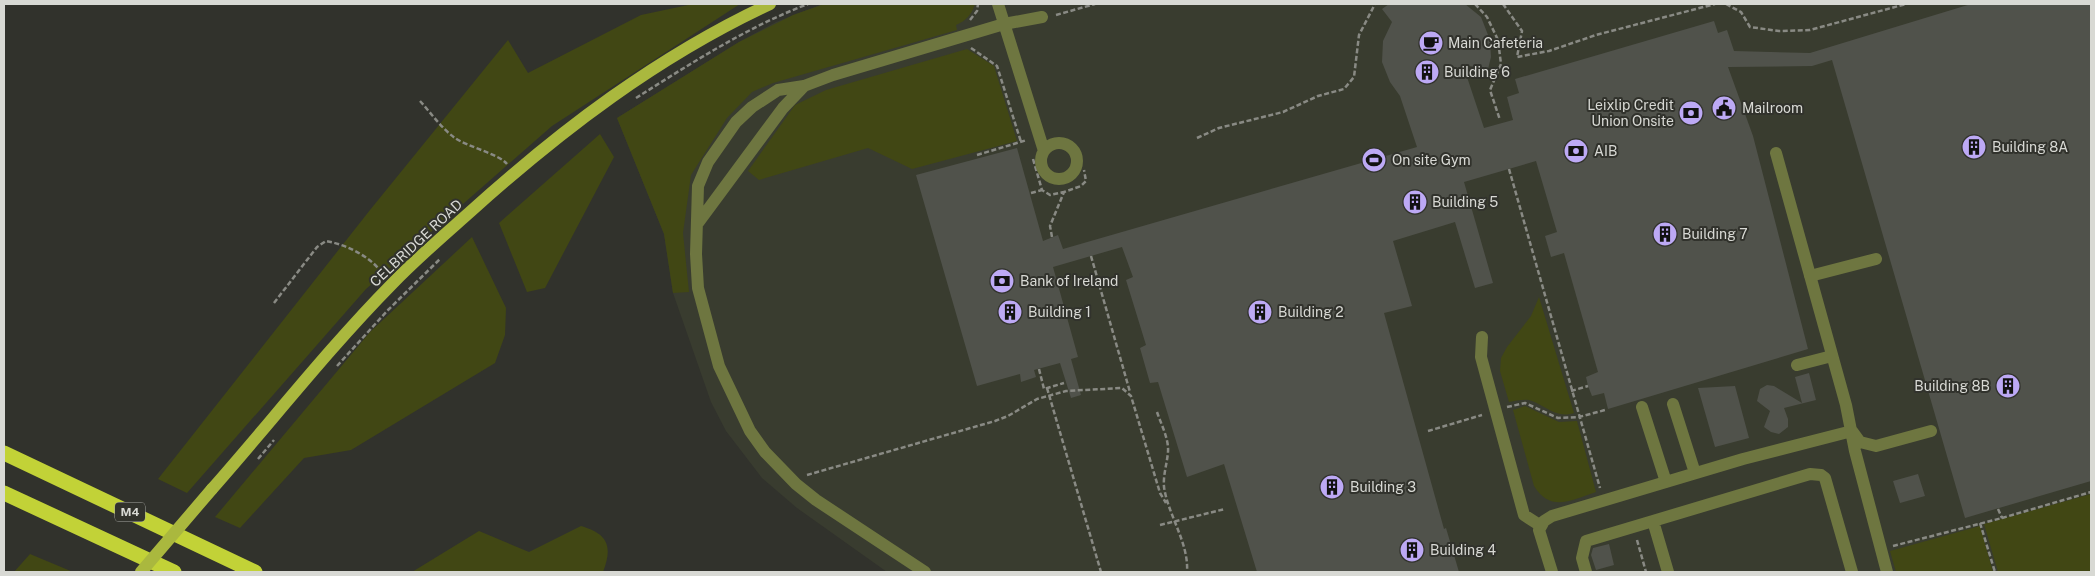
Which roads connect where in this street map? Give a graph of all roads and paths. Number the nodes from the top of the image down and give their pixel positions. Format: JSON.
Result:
{"nodes":[{"id":1,"x":770,"y":4,"type":"edge"},
{"id":2,"x":808,"y":4,"type":"edge"},
{"id":3,"x":978,"y":4,"type":"edge"},
{"id":4,"x":998,"y":4,"type":"edge"},
{"id":5,"x":1095,"y":4,"type":"edge"},
{"id":6,"x":1375,"y":4,"type":"edge"},
{"id":7,"x":1475,"y":4,"type":"edge"},
{"id":8,"x":1503,"y":4,"type":"edge"},
{"id":9,"x":1715,"y":4,"type":"edge"},
{"id":10,"x":1726,"y":4,"type":"edge"},
{"id":11,"x":1906,"y":4,"type":"edge"},
{"id":12,"x":1042,"y":17,"type":"joint"},
{"id":13,"x":1004,"y":24,"type":"junction"},
{"id":14,"x":967,"y":35,"type":"junction"},
{"id":15,"x":804,"y":86,"type":"junction"},
{"id":16,"x":420,"y":101,"type":"dead end"},
{"id":17,"x":632,"y":101,"type":"dead end"},
{"id":18,"x":1500,"y":120,"type":"dead end"},
{"id":19,"x":1197,"y":138,"type":"dead end"},
{"id":20,"x":1021,"y":142,"type":"junction"},
{"id":21,"x":1030,"y":148,"type":"dead end"},
{"id":22,"x":1044,"y":151,"type":"dead end"},
{"id":23,"x":1776,"y":153,"type":"dead end"},
{"id":24,"x":978,"y":155,"type":"dead end"},
{"id":25,"x":1032,"y":157,"type":"dead end"},
{"id":26,"x":1509,"y":169,"type":"dead end"},
{"id":27,"x":1084,"y":170,"type":"dead end"},
{"id":28,"x":513,"y":173,"type":"junction"},
{"id":29,"x":1042,"y":190,"type":"junction"},
{"id":30,"x":1064,"y":192,"type":"junction"},
{"id":31,"x":1031,"y":194,"type":"dead end"},
{"id":32,"x":698,"y":223,"type":"junction"},
{"id":33,"x":1052,"y":237,"type":"dead end"},
{"id":34,"x":443,"y":256,"type":"dead end"},
{"id":35,"x":1091,"y":256,"type":"dead end"},
{"id":36,"x":1876,"y":259,"type":"dead end"},
{"id":37,"x":1810,"y":276,"type":"junction"},
{"id":38,"x":391,"y":284,"type":"junction"},
{"id":39,"x":274,"y":303,"type":"dead end"},
{"id":40,"x":1482,"y":337,"type":"dead end"},
{"id":41,"x":1832,"y":356,"type":"junction"},
{"id":42,"x":1797,"y":365,"type":"dead end"},
{"id":43,"x":1039,"y":369,"type":"dead end"},
{"id":44,"x":332,"y":372,"type":"dead end"},
{"id":45,"x":1064,"y":383,"type":"dead end"},
{"id":46,"x":1588,"y":386,"type":"dead end"},
{"id":47,"x":1047,"y":388,"type":"junction"},
{"id":48,"x":1571,"y":391,"type":"junction"},
{"id":49,"x":1050,"y":396,"type":"junction"},
{"id":50,"x":1132,"y":396,"type":"junction"},
{"id":51,"x":1673,"y":404,"type":"dead end"},
{"id":52,"x":1642,"y":407,"type":"dead end"},
{"id":53,"x":1496,"y":410,"type":"junction"},
{"id":54,"x":1605,"y":410,"type":"dead end"},
{"id":55,"x":1157,"y":412,"type":"dead end"},
{"id":56,"x":1579,"y":417,"type":"junction"},
{"id":57,"x":1428,"y":431,"type":"dead end"},
{"id":58,"x":1852,"y":431,"type":"junction"},
{"id":59,"x":1931,"y":431,"type":"dead end"},
{"id":60,"x":280,"y":433,"type":"dead end"},
{"id":61,"x":4,"y":453,"type":"edge"},
{"id":62,"x":256,"y":461,"type":"dead end"},
{"id":63,"x":1695,"y":474,"type":"junction"},
{"id":64,"x":1666,"y":482,"type":"junction"},
{"id":65,"x":796,"y":484,"type":"junction"},
{"id":66,"x":2091,"y":492,"type":"edge"},
{"id":67,"x":4,"y":493,"type":"edge"},
{"id":68,"x":1604,"y":501,"type":"junction"},
{"id":69,"x":1166,"y":503,"type":"dead end"},
{"id":70,"x":1998,"y":508,"type":"dead end"},
{"id":71,"x":1225,"y":509,"type":"dead end"},
{"id":72,"x":2002,"y":518,"type":"junction"},
{"id":73,"x":1176,"y":520,"type":"junction"},
{"id":74,"x":1652,"y":520,"type":"junction"},
{"id":75,"x":1980,"y":523,"type":"junction"},
{"id":76,"x":1160,"y":525,"type":"dead end"},
{"id":77,"x":1540,"y":526,"type":"junction"},
{"id":78,"x":1880,"y":550,"type":"junction"},
{"id":79,"x":141,"y":572,"type":"edge"},
{"id":80,"x":174,"y":572,"type":"edge"},
{"id":81,"x":255,"y":572,"type":"edge"},
{"id":82,"x":925,"y":572,"type":"edge"},
{"id":83,"x":1100,"y":572,"type":"edge"},
{"id":84,"x":1187,"y":572,"type":"edge"},
{"id":85,"x":1552,"y":572,"type":"edge"},
{"id":86,"x":1586,"y":572,"type":"edge"},
{"id":87,"x":1668,"y":572,"type":"edge"},
{"id":88,"x":1852,"y":572,"type":"edge"},
{"id":89,"x":1887,"y":572,"type":"edge"},
{"id":90,"x":1995,"y":572,"type":"edge"}],
"edges":[{"from":1,"to":28,"type":"main road","name":"CELBRIDGE ROAD"},
{"from":2,"to":17,"type":"path"},
{"from":3,"to":14,"type":"path"},
{"from":4,"to":13,"type":"street"},
{"from":5,"to":12,"type":"path"},
{"from":6,"to":19,"type":"path"},
{"from":7,"to":18,"type":"path"},
{"from":8,"to":9,"type":"path"},
{"from":10,"to":11,"type":"path"},
{"from":12,"to":13,"type":"street"},
{"from":13,"to":14,"type":"street"},
{"from":13,"to":22,"type":"street"},
{"from":14,"to":15,"type":"street"},
{"from":14,"to":20,"type":"path"},
{"from":15,"to":32,"type":"street"},
{"from":15,"to":32,"type":"street"},
{"from":16,"to":28,"type":"path"},
{"from":20,"to":21,"type":"path"},
{"from":20,"to":24,"type":"path"},
{"from":23,"to":37,"type":"street"},
{"from":25,"to":29,"type":"path"},
{"from":26,"to":48,"type":"path"},
{"from":27,"to":30,"type":"path"},
{"from":28,"to":38,"type":"main road","name":"CELBRIDGE ROAD"},
{"from":29,"to":30,"type":"path"},
{"from":29,"to":31,"type":"path"},
{"from":30,"to":33,"type":"path"},
{"from":32,"to":65,"type":"street"},
{"from":34,"to":44,"type":"path"},
{"from":35,"to":50,"type":"path"},
{"from":36,"to":37,"type":"street"},
{"from":37,"to":41,"type":"street"},
{"from":38,"to":39,"type":"path"},
{"from":38,"to":79,"type":"main road","name":"CELBRIDGE ROAD","bridge":true},
{"from":40,"to":53,"type":"street"},
{"from":41,"to":42,"type":"street"},
{"from":41,"to":58,"type":"street"},
{"from":43,"to":47,"type":"path"},
{"from":45,"to":47,"type":"path"},
{"from":46,"to":48,"type":"path"},
{"from":47,"to":49,"type":"path"},
{"from":48,"to":56,"type":"path"},
{"from":49,"to":50,"type":"path"},
{"from":49,"to":65,"type":"path"},
{"from":49,"to":83,"type":"path"},
{"from":50,"to":69,"type":"path"},
{"from":51,"to":63,"type":"street"},
{"from":52,"to":64,"type":"street"},
{"from":53,"to":56,"type":"path"},
{"from":53,"to":57,"type":"path"},
{"from":53,"to":77,"type":"street"},
{"from":54,"to":56,"type":"path"},
{"from":55,"to":73,"type":"path"},
{"from":56,"to":68,"type":"path"},
{"from":58,"to":59,"type":"street"},
{"from":58,"to":63,"type":"street"},
{"from":58,"to":78,"type":"street"},
{"from":60,"to":62,"type":"path"},
{"from":61,"to":81,"type":"highway","number":"M4"},
{"from":63,"to":64,"type":"street"},
{"from":64,"to":68,"type":"street"},
{"from":65,"to":82,"type":"street"},
{"from":66,"to":72,"type":"path"},
{"from":67,"to":80,"type":"highway"},
{"from":68,"to":77,"type":"street"},
{"from":70,"to":72,"type":"path"},
{"from":71,"to":73,"type":"path"},
{"from":72,"to":75,"type":"path"},
{"from":73,"to":76,"type":"path"},
{"from":73,"to":84,"type":"path"},
{"from":74,"to":86,"type":"street"},
{"from":74,"to":87,"type":"street"},
{"from":74,"to":88,"type":"street"},
{"from":75,"to":78,"type":"path"},
{"from":75,"to":90,"type":"path"},
{"from":77,"to":85,"type":"street"},
{"from":78,"to":89,"type":"street"}]}
